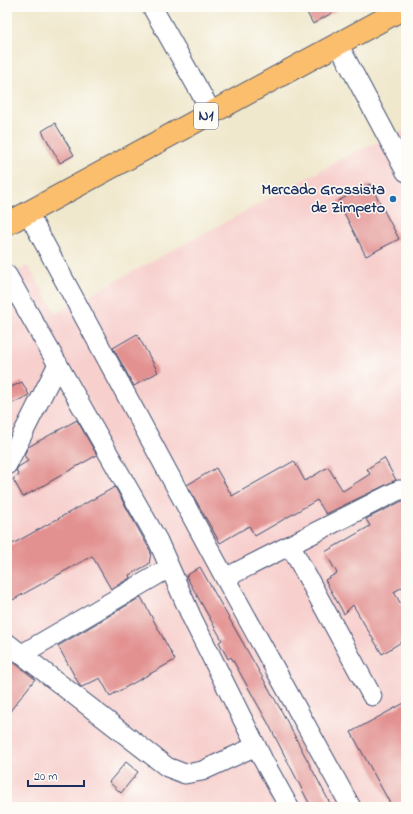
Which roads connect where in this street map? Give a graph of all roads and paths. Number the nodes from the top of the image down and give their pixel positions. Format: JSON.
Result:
{"nodes":[{"id":1,"x":152,"y":7,"type":"edge"},
{"id":2,"x":406,"y":7,"type":"edge"},
{"id":3,"x":338,"y":44,"type":"junction"},
{"id":4,"x":212,"y":113,"type":"junction"},
{"id":5,"x":406,"y":172,"type":"edge"},
{"id":6,"x":28,"y":213,"type":"junction"},
{"id":7,"x":7,"y":224,"type":"edge"},
{"id":8,"x":7,"y":275,"type":"edge"},
{"id":9,"x":58,"y":364,"type":"junction"},
{"id":10,"x":7,"y":465,"type":"edge"},
{"id":11,"x":406,"y":490,"type":"edge"},
{"id":12,"x":290,"y":545,"type":"junction"},
{"id":13,"x":169,"y":568,"type":"junction"},
{"id":14,"x":225,"y":578,"type":"junction"},
{"id":15,"x":14,"y":648,"type":"edge"},
{"id":16,"x":372,"y":696,"type":"dead end"},
{"id":17,"x":256,"y":746,"type":"junction"},
{"id":18,"x":289,"y":807,"type":"edge"},
{"id":19,"x":351,"y":807,"type":"edge"}],
"edges":[{"from":1,"to":4,"type":"street"},
{"from":2,"to":3,"type":"highway","number":"N1"},
{"from":3,"to":4,"type":"highway","number":"N1"},
{"from":3,"to":5,"type":"street"},
{"from":4,"to":6,"type":"highway","number":"N1"},
{"from":6,"to":7,"type":"highway","number":"N1"},
{"from":6,"to":14,"type":"street"},
{"from":8,"to":9,"type":"street"},
{"from":9,"to":10,"type":"street"},
{"from":9,"to":13,"type":"street"},
{"from":11,"to":12,"type":"street"},
{"from":12,"to":14,"type":"street"},
{"from":12,"to":16,"type":"street"},
{"from":13,"to":15,"type":"street"},
{"from":13,"to":17,"type":"street"},
{"from":14,"to":19,"type":"street"},
{"from":15,"to":17,"type":"street"},
{"from":17,"to":18,"type":"street"}]}
